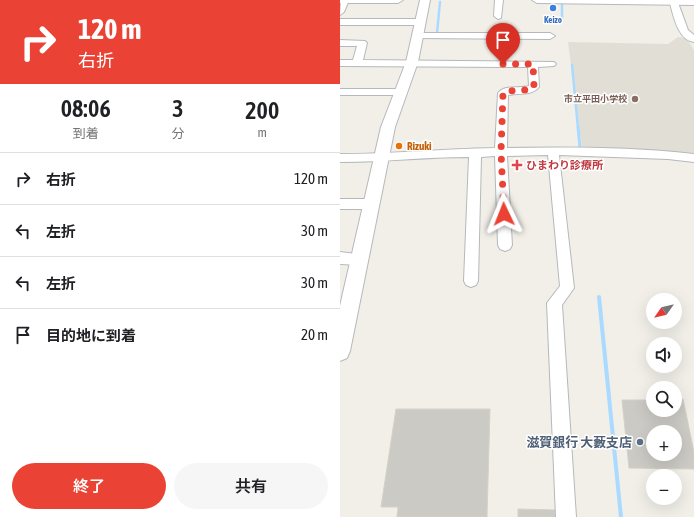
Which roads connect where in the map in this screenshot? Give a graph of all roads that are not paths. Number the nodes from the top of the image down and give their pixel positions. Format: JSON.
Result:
{"nodes":[{"id":1,"x":340,"y":0,"type":"edge"},
{"id":2,"x":345,"y":0,"type":"edge"},
{"id":3,"x":398,"y":0,"type":"edge"},
{"id":4,"x":425,"y":0,"type":"edge"},
{"id":5,"x":498,"y":0,"type":"edge"},
{"id":6,"x":537,"y":0,"type":"edge"},
{"id":7,"x":673,"y":1,"type":"edge"},
{"id":8,"x":694,"y":2,"type":"edge"},
{"id":9,"x":340,"y":12,"type":"edge"},
{"id":10,"x":498,"y":16,"type":"dead end"},
{"id":11,"x":340,"y":22,"type":"edge"},
{"id":12,"x":420,"y":22,"type":"junction"},
{"id":13,"x":417,"y":36,"type":"junction"},
{"id":14,"x":550,"y":36,"type":"dead end"},
{"id":15,"x":692,"y":39,"type":"dead end"},
{"id":16,"x":340,"y":43,"type":"edge"},
{"id":17,"x":357,"y":62,"type":"junction"},
{"id":18,"x":412,"y":62,"type":"junction"},
{"id":19,"x":340,"y":63,"type":"edge"},
{"id":20,"x":533,"y":64,"type":"junction"},
{"id":21,"x":551,"y":64,"type":"dead end"},
{"id":22,"x":340,"y":92,"type":"edge"},
{"id":23,"x":400,"y":92,"type":"junction"},
{"id":24,"x":553,"y":151,"type":"junction"},
{"id":25,"x":475,"y":152,"type":"junction"},
{"id":26,"x":501,"y":152,"type":"junction"},
{"id":27,"x":340,"y":158,"type":"edge"},
{"id":28,"x":380,"y":158,"type":"junction"},
{"id":29,"x":694,"y":158,"type":"edge"},
{"id":30,"x":340,"y":204,"type":"edge"},
{"id":31,"x":370,"y":204,"type":"junction"},
{"id":32,"x":505,"y":245,"type":"dead end"},
{"id":33,"x":340,"y":258,"type":"edge"},
{"id":34,"x":360,"y":259,"type":"junction"},
{"id":35,"x":471,"y":281,"type":"dead end"},
{"id":36,"x":340,"y":350,"type":"edge"},
{"id":37,"x":566,"y":517,"type":"edge"}],
"edges":[{"from":1,"to":2,"type":"street"},
{"from":2,"to":3,"type":"street"},
{"from":2,"to":9,"type":"street"},
{"from":4,"to":12,"type":"street"},
{"from":5,"to":10,"type":"street"},
{"from":6,"to":7,"type":"street"},
{"from":7,"to":8,"type":"street"},
{"from":7,"to":15,"type":"street"},
{"from":11,"to":12,"type":"street"},
{"from":12,"to":13,"type":"street"},
{"from":13,"to":14,"type":"street"},
{"from":13,"to":18,"type":"street"},
{"from":16,"to":17,"type":"street"},
{"from":17,"to":18,"type":"street"},
{"from":17,"to":19,"type":"street"},
{"from":18,"to":20,"type":"street"},
{"from":18,"to":23,"type":"street"},
{"from":20,"to":21,"type":"street"},
{"from":20,"to":26,"type":"street"},
{"from":22,"to":23,"type":"street"},
{"from":23,"to":28,"type":"street"},
{"from":24,"to":26,"type":"street"},
{"from":24,"to":29,"type":"street"},
{"from":24,"to":37,"type":"street"},
{"from":25,"to":26,"type":"street"},
{"from":25,"to":28,"type":"street"},
{"from":25,"to":35,"type":"street"},
{"from":26,"to":32,"type":"street"},
{"from":27,"to":28,"type":"street"},
{"from":28,"to":31,"type":"street"},
{"from":30,"to":31,"type":"street"},
{"from":31,"to":34,"type":"street"},
{"from":33,"to":34,"type":"street"},
{"from":34,"to":36,"type":"street"}]}
